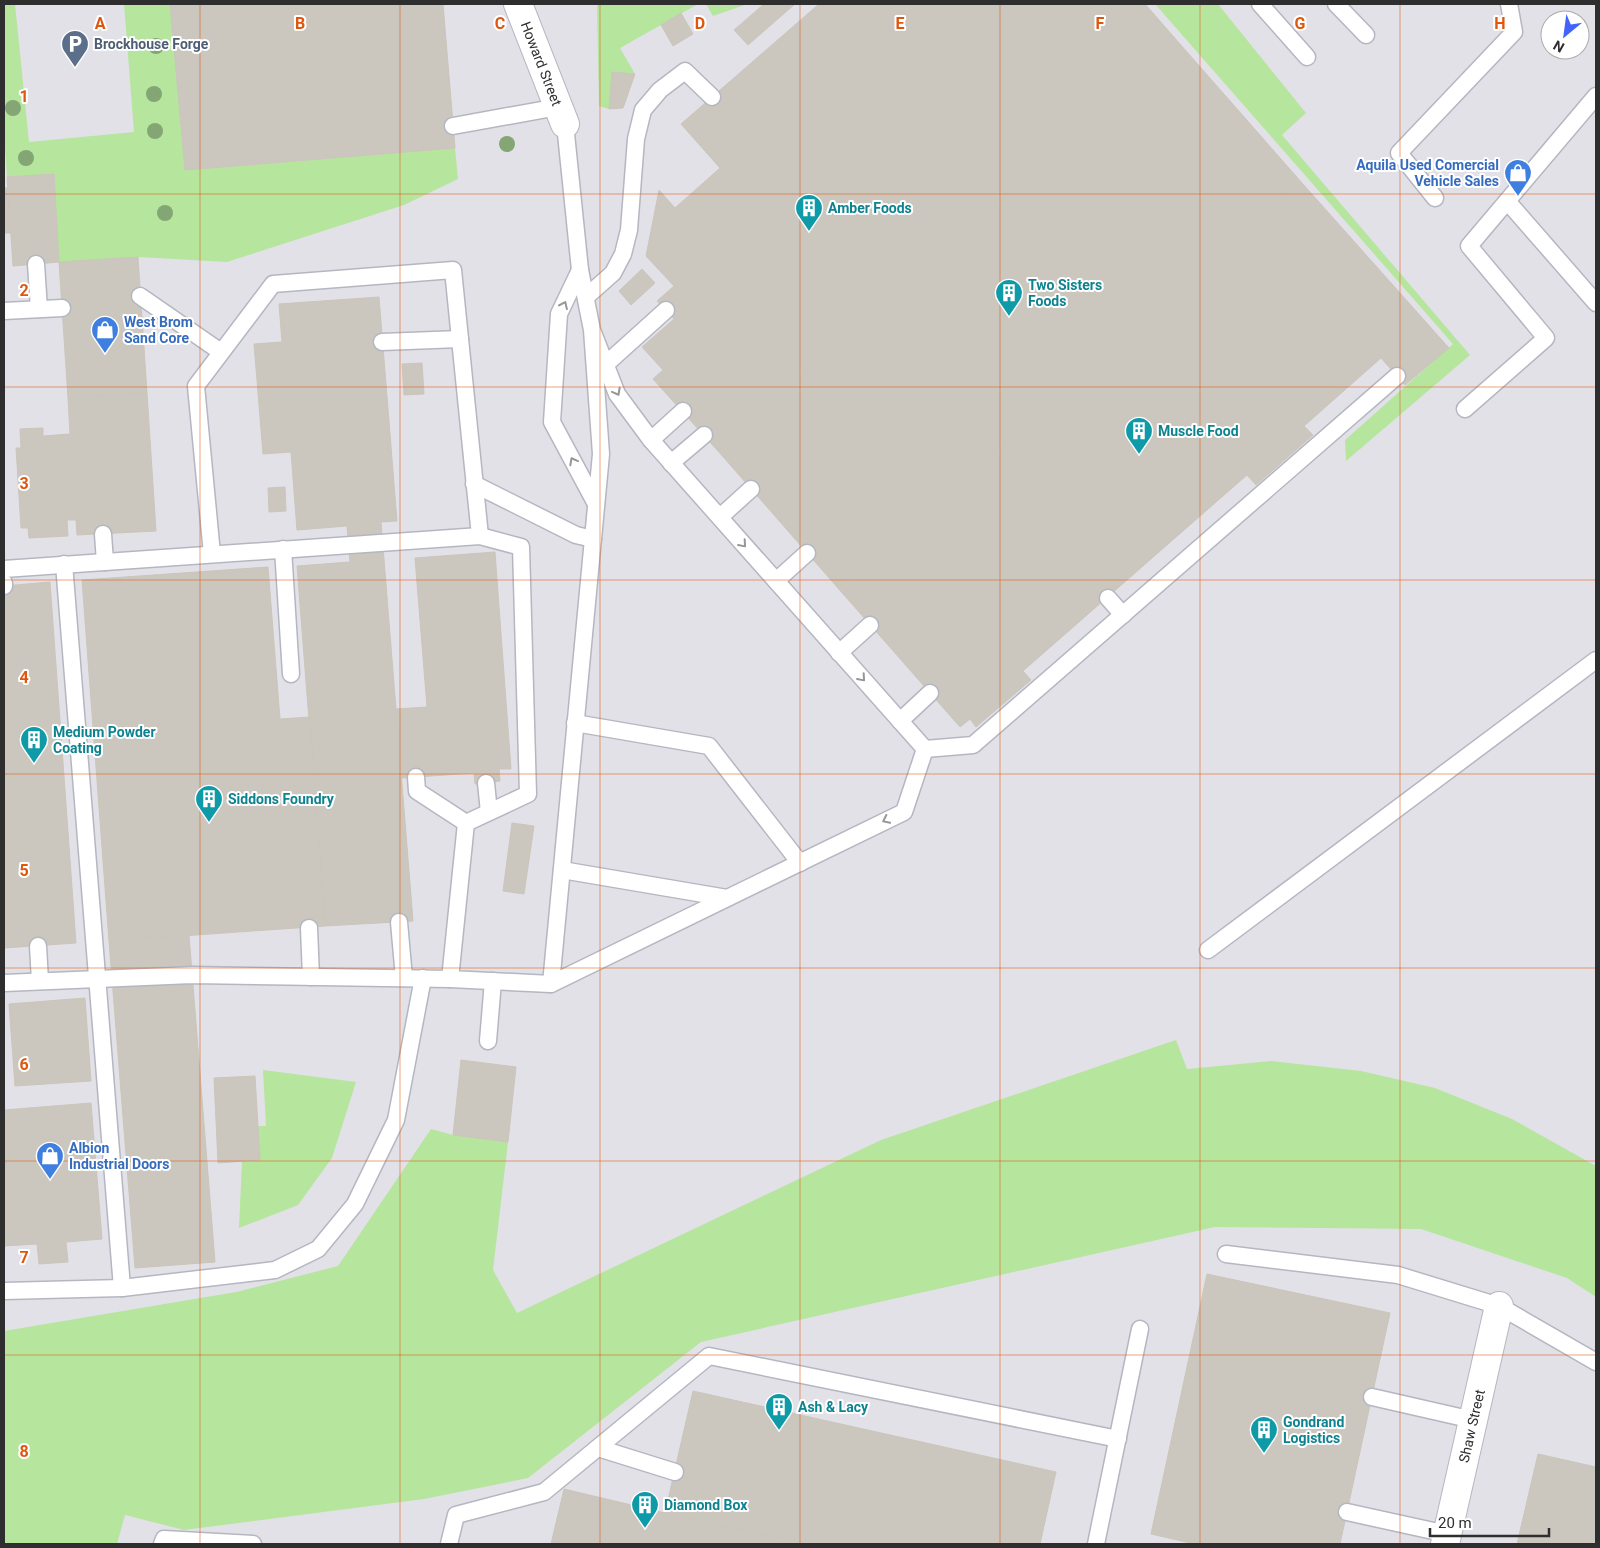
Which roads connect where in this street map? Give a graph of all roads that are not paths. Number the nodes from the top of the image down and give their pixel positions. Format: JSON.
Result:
{"nodes":[{"id":1,"x":518,"y":4,"type":"edge"},
{"id":2,"x":1260,"y":4,"type":"edge"},
{"id":3,"x":1336,"y":4,"type":"edge"},
{"id":4,"x":1509,"y":4,"type":"edge"},
{"id":5,"x":1366,"y":35,"type":"dead end"},
{"id":6,"x":1307,"y":57,"type":"dead end"},
{"id":7,"x":1596,"y":96,"type":"edge"},
{"id":8,"x":712,"y":97,"type":"dead end"},
{"id":9,"x":562,"y":115,"type":"junction"},
{"id":10,"x":454,"y":126,"type":"dead end"},
{"id":11,"x":1436,"y":198,"type":"dead end"},
{"id":12,"x":1507,"y":201,"type":"junction"},
{"id":13,"x":36,"y":264,"type":"dead end"},
{"id":14,"x":580,"y":270,"type":"junction"},
{"id":15,"x":140,"y":296,"type":"dead end"},
{"id":16,"x":586,"y":297,"type":"junction"},
{"id":17,"x":1596,"y":303,"type":"edge"},
{"id":18,"x":62,"y":308,"type":"dead end"},
{"id":19,"x":39,"y":309,"type":"junction"},
{"id":20,"x":4,"y":310,"type":"edge"},
{"id":21,"x":666,"y":310,"type":"dead end"},
{"id":22,"x":592,"y":330,"type":"junction"},
{"id":23,"x":460,"y":339,"type":"junction"},
{"id":24,"x":382,"y":342,"type":"dead end"},
{"id":25,"x":221,"y":352,"type":"junction"},
{"id":26,"x":605,"y":365,"type":"junction"},
{"id":27,"x":1397,"y":376,"type":"dead end"},
{"id":28,"x":1464,"y":410,"type":"dead end"},
{"id":29,"x":683,"y":412,"type":"dead end"},
{"id":30,"x":704,"y":435,"type":"dead end"},
{"id":31,"x":651,"y":440,"type":"junction"},
{"id":32,"x":671,"y":463,"type":"junction"},
{"id":33,"x":474,"y":484,"type":"junction"},
{"id":34,"x":751,"y":489,"type":"dead end"},
{"id":35,"x":596,"y":504,"type":"junction"},
{"id":36,"x":720,"y":518,"type":"junction"},
{"id":37,"x":103,"y":534,"type":"dead end"},
{"id":38,"x":480,"y":536,"type":"junction"},
{"id":39,"x":593,"y":538,"type":"junction"},
{"id":40,"x":283,"y":549,"type":"junction"},
{"id":41,"x":807,"y":553,"type":"dead end"},
{"id":42,"x":212,"y":554,"type":"junction"},
{"id":43,"x":105,"y":562,"type":"junction"},
{"id":44,"x":64,"y":564,"type":"junction"},
{"id":45,"x":4,"y":569,"type":"edge"},
{"id":46,"x":776,"y":581,"type":"junction"},
{"id":47,"x":1108,"y":598,"type":"dead end"},
{"id":48,"x":1123,"y":615,"type":"junction"},
{"id":49,"x":870,"y":625,"type":"dead end"},
{"id":50,"x":839,"y":652,"type":"junction"},
{"id":51,"x":1596,"y":660,"type":"edge"},
{"id":52,"x":291,"y":674,"type":"dead end"},
{"id":53,"x":930,"y":693,"type":"dead end"},
{"id":54,"x":900,"y":721,"type":"junction"},
{"id":55,"x":575,"y":723,"type":"junction"},
{"id":56,"x":925,"y":749,"type":"junction"},
{"id":57,"x":416,"y":777,"type":"dead end"},
{"id":58,"x":486,"y":783,"type":"dead end"},
{"id":59,"x":489,"y":812,"type":"junction"},
{"id":60,"x":466,"y":823,"type":"junction"},
{"id":61,"x":800,"y":863,"type":"junction"},
{"id":62,"x":562,"y":870,"type":"junction"},
{"id":63,"x":727,"y":898,"type":"junction"},
{"id":64,"x":399,"y":922,"type":"dead end"},
{"id":65,"x":308,"y":928,"type":"dead end"},
{"id":66,"x":38,"y":946,"type":"dead end"},
{"id":67,"x":1208,"y":950,"type":"dead end"},
{"id":68,"x":311,"y":977,"type":"junction"},
{"id":69,"x":404,"y":978,"type":"junction"},
{"id":70,"x":423,"y":978,"type":"junction"},
{"id":71,"x":97,"y":979,"type":"junction"},
{"id":72,"x":450,"y":979,"type":"junction"},
{"id":73,"x":40,"y":981,"type":"junction"},
{"id":74,"x":493,"y":981,"type":"junction"},
{"id":75,"x":4,"y":983,"type":"edge"},
{"id":76,"x":551,"y":984,"type":"junction"},
{"id":77,"x":488,"y":1040,"type":"dead end"},
{"id":78,"x":1226,"y":1254,"type":"dead end"},
{"id":79,"x":4,"y":1282,"type":"edge"},
{"id":80,"x":122,"y":1288,"type":"junction"},
{"id":81,"x":4,"y":1291,"type":"edge"},
{"id":82,"x":1499,"y":1306,"type":"junction"},
{"id":83,"x":1140,"y":1329,"type":"dead end"},
{"id":84,"x":1596,"y":1362,"type":"edge"},
{"id":85,"x":1372,"y":1397,"type":"dead end"},
{"id":86,"x":1473,"y":1420,"type":"junction"},
{"id":87,"x":1118,"y":1439,"type":"junction"},
{"id":88,"x":598,"y":1448,"type":"junction"},
{"id":89,"x":674,"y":1472,"type":"dead end"},
{"id":90,"x":1347,"y":1512,"type":"dead end"},
{"id":91,"x":1446,"y":1539,"type":"edge"},
{"id":92,"x":162,"y":1544,"type":"edge"},
{"id":93,"x":253,"y":1544,"type":"edge"},
{"id":94,"x":452,"y":1544,"type":"edge"},
{"id":95,"x":1096,"y":1544,"type":"edge"}],
"edges":[{"from":1,"to":9,"type":"street","name":"Howard Street"},
{"from":2,"to":6,"type":"lane"},
{"from":3,"to":5,"type":"lane"},
{"from":4,"to":11,"type":"lane"},
{"from":7,"to":12,"type":"lane"},
{"from":8,"to":16,"type":"lane"},
{"from":9,"to":10,"type":"lane"},
{"from":9,"to":14,"type":"lane"},
{"from":12,"to":17,"type":"lane"},
{"from":12,"to":28,"type":"lane"},
{"from":13,"to":19,"type":"lane"},
{"from":14,"to":16,"type":"lane"},
{"from":35,"to":14,"type":"lane","one_way":true},
{"from":15,"to":25,"type":"lane"},
{"from":16,"to":22,"type":"lane"},
{"from":18,"to":19,"type":"lane"},
{"from":19,"to":20,"type":"lane"},
{"from":21,"to":26,"type":"lane"},
{"from":22,"to":26,"type":"lane"},
{"from":22,"to":35,"type":"lane"},
{"from":23,"to":24,"type":"lane"},
{"from":23,"to":25,"type":"lane"},
{"from":23,"to":33,"type":"lane"},
{"from":25,"to":42,"type":"lane"},
{"from":26,"to":31,"type":"lane","one_way":true},
{"from":27,"to":48,"type":"lane"},
{"from":29,"to":31,"type":"lane"},
{"from":30,"to":32,"type":"lane"},
{"from":31,"to":32,"type":"lane"},
{"from":32,"to":36,"type":"lane"},
{"from":33,"to":38,"type":"lane"},
{"from":33,"to":39,"type":"lane"},
{"from":34,"to":36,"type":"lane"},
{"from":35,"to":39,"type":"lane"},
{"from":36,"to":46,"type":"lane","one_way":true},
{"from":37,"to":43,"type":"lane"},
{"from":38,"to":40,"type":"lane"},
{"from":38,"to":59,"type":"lane"},
{"from":39,"to":55,"type":"lane"},
{"from":40,"to":42,"type":"lane"},
{"from":40,"to":52,"type":"lane"},
{"from":41,"to":46,"type":"lane"},
{"from":42,"to":43,"type":"lane"},
{"from":43,"to":44,"type":"lane"},
{"from":44,"to":45,"type":"lane"},
{"from":44,"to":71,"type":"lane"},
{"from":46,"to":50,"type":"lane"},
{"from":47,"to":48,"type":"lane"},
{"from":48,"to":56,"type":"lane"},
{"from":49,"to":50,"type":"lane"},
{"from":50,"to":54,"type":"lane","one_way":true},
{"from":51,"to":67,"type":"lane"},
{"from":53,"to":54,"type":"lane"},
{"from":54,"to":56,"type":"lane"},
{"from":55,"to":61,"type":"lane"},
{"from":55,"to":62,"type":"lane"},
{"from":56,"to":61,"type":"lane","one_way":true},
{"from":57,"to":60,"type":"lane"},
{"from":58,"to":59,"type":"lane"},
{"from":59,"to":60,"type":"lane"},
{"from":60,"to":72,"type":"lane"},
{"from":61,"to":63,"type":"lane"},
{"from":62,"to":63,"type":"lane"},
{"from":62,"to":76,"type":"lane"},
{"from":63,"to":76,"type":"lane"},
{"from":64,"to":69,"type":"lane"},
{"from":65,"to":68,"type":"lane"},
{"from":66,"to":73,"type":"lane"},
{"from":68,"to":69,"type":"lane"},
{"from":68,"to":71,"type":"lane"},
{"from":69,"to":70,"type":"lane"},
{"from":70,"to":72,"type":"lane"},
{"from":70,"to":80,"type":"lane"},
{"from":71,"to":73,"type":"lane"},
{"from":71,"to":80,"type":"lane"},
{"from":72,"to":74,"type":"lane"},
{"from":73,"to":75,"type":"lane"},
{"from":74,"to":76,"type":"lane"},
{"from":74,"to":77,"type":"lane"},
{"from":78,"to":82,"type":"lane"},
{"from":79,"to":81,"type":"lane"},
{"from":80,"to":81,"type":"lane"},
{"from":82,"to":84,"type":"lane"},
{"from":82,"to":86,"type":"street","name":"Shaw Street"},
{"from":83,"to":87,"type":"lane"},
{"from":85,"to":86,"type":"lane"},
{"from":86,"to":91,"type":"street","name":"Shaw Street"},
{"from":87,"to":88,"type":"lane"},
{"from":87,"to":95,"type":"lane"},
{"from":88,"to":89,"type":"lane"},
{"from":88,"to":94,"type":"lane"},
{"from":90,"to":91,"type":"lane"},
{"from":92,"to":93,"type":"lane"}]}
